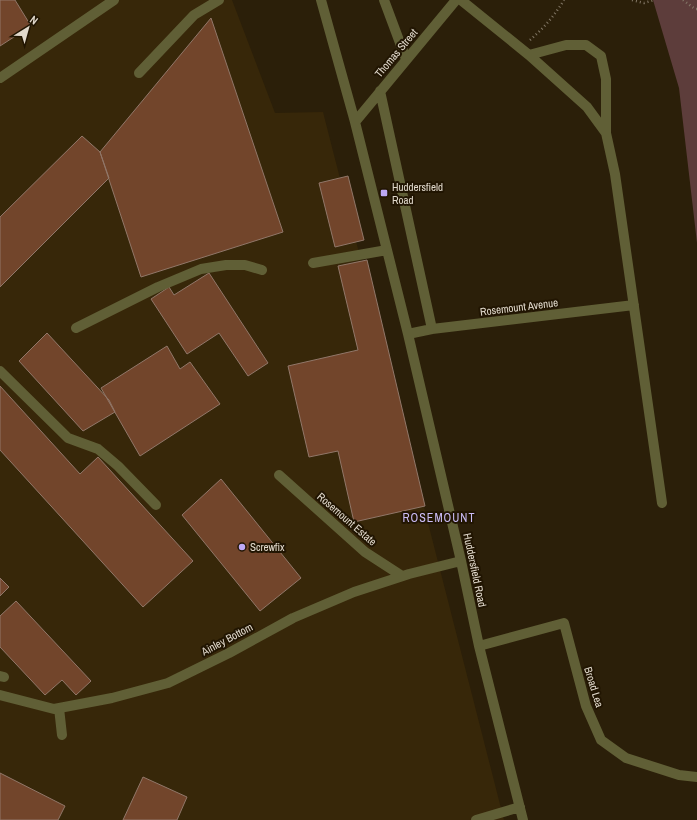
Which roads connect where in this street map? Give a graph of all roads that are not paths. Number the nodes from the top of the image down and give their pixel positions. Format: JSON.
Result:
{"nodes":[{"id":1,"x":114,"y":0,"type":"edge"},
{"id":2,"x":219,"y":0,"type":"edge"},
{"id":3,"x":321,"y":0,"type":"edge"},
{"id":4,"x":384,"y":0,"type":"edge"},
{"id":5,"x":456,"y":0,"type":"edge"},
{"id":6,"x":461,"y":0,"type":"edge"},
{"id":7,"x":525,"y":52,"type":"junction"},
{"id":8,"x":406,"y":59,"type":"junction"},
{"id":9,"x":139,"y":73,"type":"dead end"},
{"id":10,"x":0,"y":78,"type":"edge"},
{"id":11,"x":380,"y":91,"type":"junction"},
{"id":12,"x":355,"y":122,"type":"junction"},
{"id":13,"x":606,"y":133,"type":"junction"},
{"id":14,"x":387,"y":250,"type":"junction"},
{"id":15,"x":313,"y":263,"type":"dead end"},
{"id":16,"x":262,"y":270,"type":"dead end"},
{"id":17,"x":634,"y":305,"type":"junction"},
{"id":18,"x":76,"y":328,"type":"dead end"},
{"id":19,"x":432,"y":329,"type":"junction"},
{"id":20,"x":408,"y":334,"type":"junction"},
{"id":21,"x":0,"y":371,"type":"edge"},
{"id":22,"x":279,"y":474,"type":"dead end"},
{"id":23,"x":662,"y":503,"type":"dead end"},
{"id":24,"x":156,"y":505,"type":"dead end"},
{"id":25,"x":461,"y":561,"type":"junction"},
{"id":26,"x":402,"y":576,"type":"junction"},
{"id":27,"x":478,"y":646,"type":"junction"},
{"id":28,"x":0,"y":694,"type":"edge"},
{"id":29,"x":59,"y":708,"type":"junction"},
{"id":30,"x":62,"y":735,"type":"dead end"},
{"id":31,"x":697,"y":777,"type":"edge"},
{"id":32,"x":520,"y":807,"type":"junction"},
{"id":33,"x":476,"y":820,"type":"edge"},
{"id":34,"x":523,"y":820,"type":"edge"}],
"edges":[{"from":1,"to":10,"type":"street"},
{"from":2,"to":9,"type":"street"},
{"from":3,"to":12,"type":"street","name":"Huddersfield Road"},
{"from":4,"to":8,"type":"street"},
{"from":5,"to":8,"type":"street","name":"Thomas Street"},
{"from":6,"to":7,"type":"street"},
{"from":7,"to":13,"type":"street"},
{"from":7,"to":13,"type":"street"},
{"from":8,"to":11,"type":"street","name":"Thomas Street"},
{"from":11,"to":12,"type":"street","name":"Thomas Street"},
{"from":11,"to":19,"type":"street"},
{"from":12,"to":14,"type":"street","name":"Huddersfield Road"},
{"from":13,"to":17,"type":"street"},
{"from":14,"to":15,"type":"street"},
{"from":14,"to":20,"type":"street","name":"Huddersfield Road"},
{"from":16,"to":18,"type":"street"},
{"from":17,"to":19,"type":"street","name":"Rosemount Avenue"},
{"from":17,"to":23,"type":"street"},
{"from":19,"to":20,"type":"street","name":"Rosemount Avenue"},
{"from":20,"to":25,"type":"street","name":"Huddersfield Road"},
{"from":21,"to":24,"type":"street"},
{"from":22,"to":26,"type":"street","name":"Rosemount Estate"},
{"from":25,"to":26,"type":"street","name":"Ainley Bottom"},
{"from":25,"to":27,"type":"street","name":"Huddersfield Road"},
{"from":26,"to":29,"type":"street","name":"Ainley Bottom"},
{"from":27,"to":31,"type":"street","name":"Broad Lea"},
{"from":27,"to":32,"type":"street","name":"Huddersfield Road"},
{"from":28,"to":29,"type":"street","name":"Ainley Bottom"},
{"from":29,"to":30,"type":"street"},
{"from":32,"to":33,"type":"street"},
{"from":32,"to":34,"type":"street","name":"Huddersfield Road"}]}
